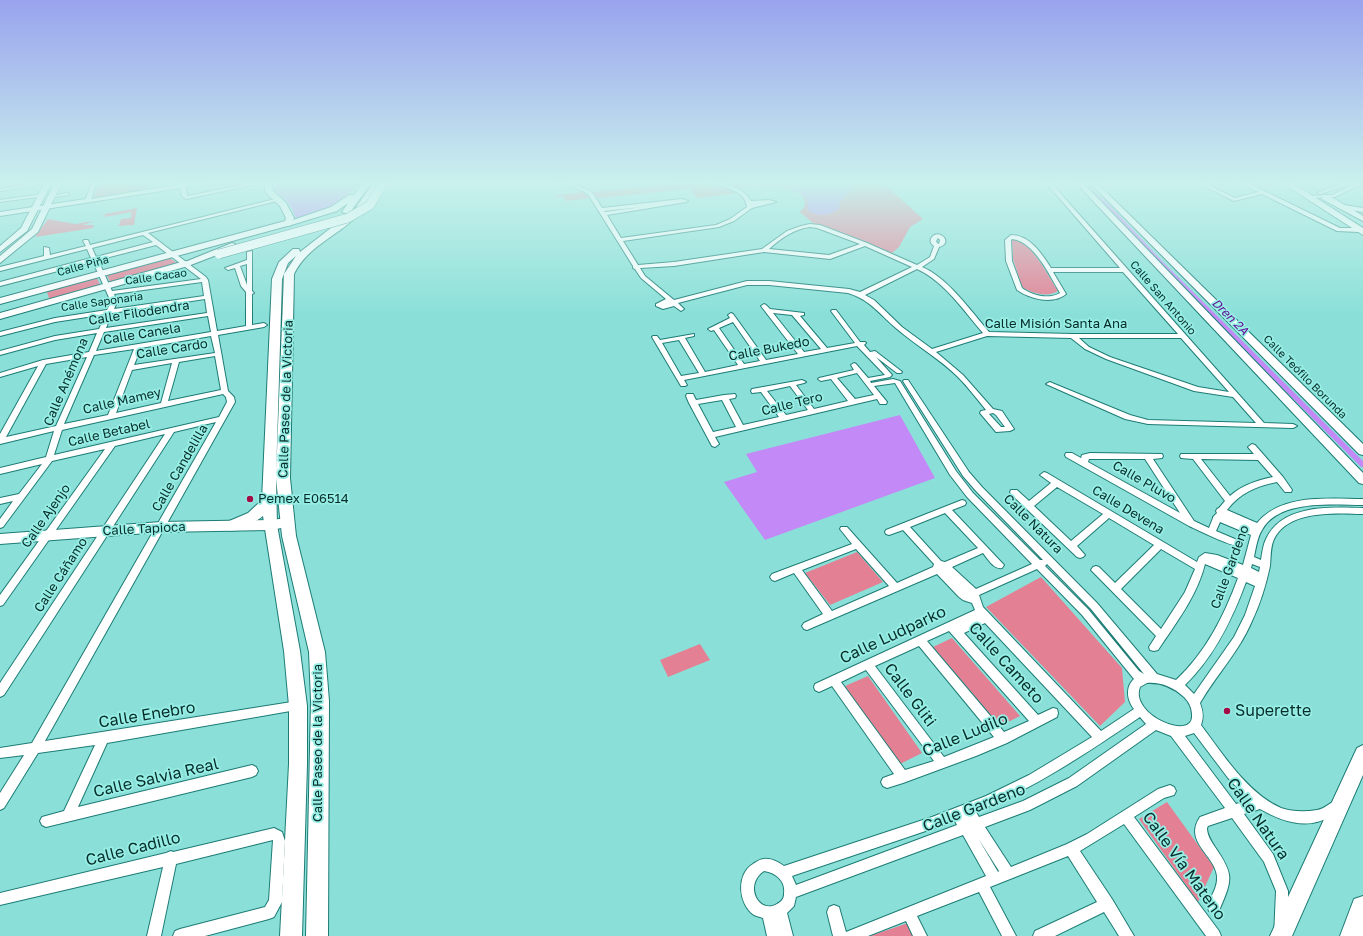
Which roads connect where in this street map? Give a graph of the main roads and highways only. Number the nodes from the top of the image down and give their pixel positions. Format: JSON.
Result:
{"nodes":[{"id":1,"x":25,"y":228,"type":"edge"},
{"id":2,"x":36,"y":228,"type":"edge"},
{"id":3,"x":270,"y":228,"type":"edge"},
{"id":4,"x":300,"y":228,"type":"edge"},
{"id":5,"x":313,"y":228,"type":"edge"},
{"id":6,"x":317,"y":228,"type":"edge"},
{"id":7,"x":325,"y":228,"type":"edge"},
{"id":8,"x":337,"y":228,"type":"edge"},
{"id":9,"x":1125,"y":228,"type":"edge"},
{"id":10,"x":1136,"y":228,"type":"edge"},
{"id":11,"x":314,"y":236,"type":"junction"},
{"id":12,"x":0,"y":250,"type":"edge"},
{"id":13,"x":0,"y":260,"type":"edge"},
{"id":14,"x":185,"y":264,"type":"junction"},
{"id":15,"x":0,"y":301,"type":"edge"},
{"id":16,"x":0,"y":316,"type":"edge"},
{"id":17,"x":270,"y":330,"type":"junction"},
{"id":18,"x":287,"y":355,"type":"junction"},
{"id":19,"x":272,"y":405,"type":"junction"},
{"id":20,"x":285,"y":435,"type":"junction"},
{"id":21,"x":1363,"y":454,"type":"edge"},
{"id":22,"x":1344,"y":457,"type":"junction"},
{"id":23,"x":1363,"y":480,"type":"edge"},
{"id":24,"x":269,"y":501,"type":"junction"},
{"id":25,"x":288,"y":523,"type":"junction"},
{"id":26,"x":270,"y":525,"type":"junction"},
{"id":27,"x":232,"y":526,"type":"junction"},
{"id":28,"x":0,"y":539,"type":"edge"},
{"id":29,"x":1363,"y":754,"type":"edge"},
{"id":30,"x":1363,"y":908,"type":"edge"},
{"id":31,"x":291,"y":936,"type":"edge"},
{"id":32,"x":317,"y":936,"type":"edge"},
{"id":33,"x":1281,"y":936,"type":"edge"},
{"id":34,"x":1353,"y":936,"type":"edge"}],
"edges":[{"from":1,"to":12,"type":"main road"},
{"from":2,"to":13,"type":"main road"},
{"from":3,"to":15,"type":"main road","name":"Calle Piña"},
{"from":4,"to":14,"type":"main road"},
{"from":5,"to":14,"type":"main road","bridge":true},
{"from":6,"to":11,"type":"main road"},
{"from":7,"to":11,"type":"main road","name":"Calle Paseo de la Victoria"},
{"from":8,"to":18,"type":"main road","name":"Calle Paseo de la Victoria"},
{"from":9,"to":22,"type":"main road"},
{"from":10,"to":21,"type":"main road","name":"Calle Teófilo Borunda"},
{"from":11,"to":17,"type":"main road","name":"Calle Paseo de la Victoria"},
{"from":14,"to":16,"type":"main road","name":"Calle Piña"},
{"from":17,"to":18,"type":"main road"},
{"from":17,"to":19,"type":"main road","name":"Calle Paseo de la Victoria"},
{"from":18,"to":20,"type":"main road","name":"Calle Paseo de la Victoria"},
{"from":19,"to":20,"type":"main road"},
{"from":19,"to":24,"type":"main road","name":"Calle Paseo de la Victoria"},
{"from":20,"to":25,"type":"main road","name":"Calle Paseo de la Victoria"},
{"from":21,"to":22,"type":"main road"},
{"from":22,"to":23,"type":"main road"},
{"from":24,"to":26,"type":"main road","name":"Calle Paseo de la Victoria"},
{"from":24,"to":27,"type":"main road"},
{"from":25,"to":26,"type":"main road","name":"Calle Tapioca"},
{"from":25,"to":32,"type":"main road","name":"Calle Paseo de la Victoria"},
{"from":26,"to":27,"type":"main road","name":"Calle Tapioca"},
{"from":26,"to":31,"type":"main road","name":"Calle Paseo de la Victoria"},
{"from":27,"to":28,"type":"main road","name":"Calle Tapioca"},
{"from":29,"to":33,"type":"main road"},
{"from":30,"to":34,"type":"highway"}]}
